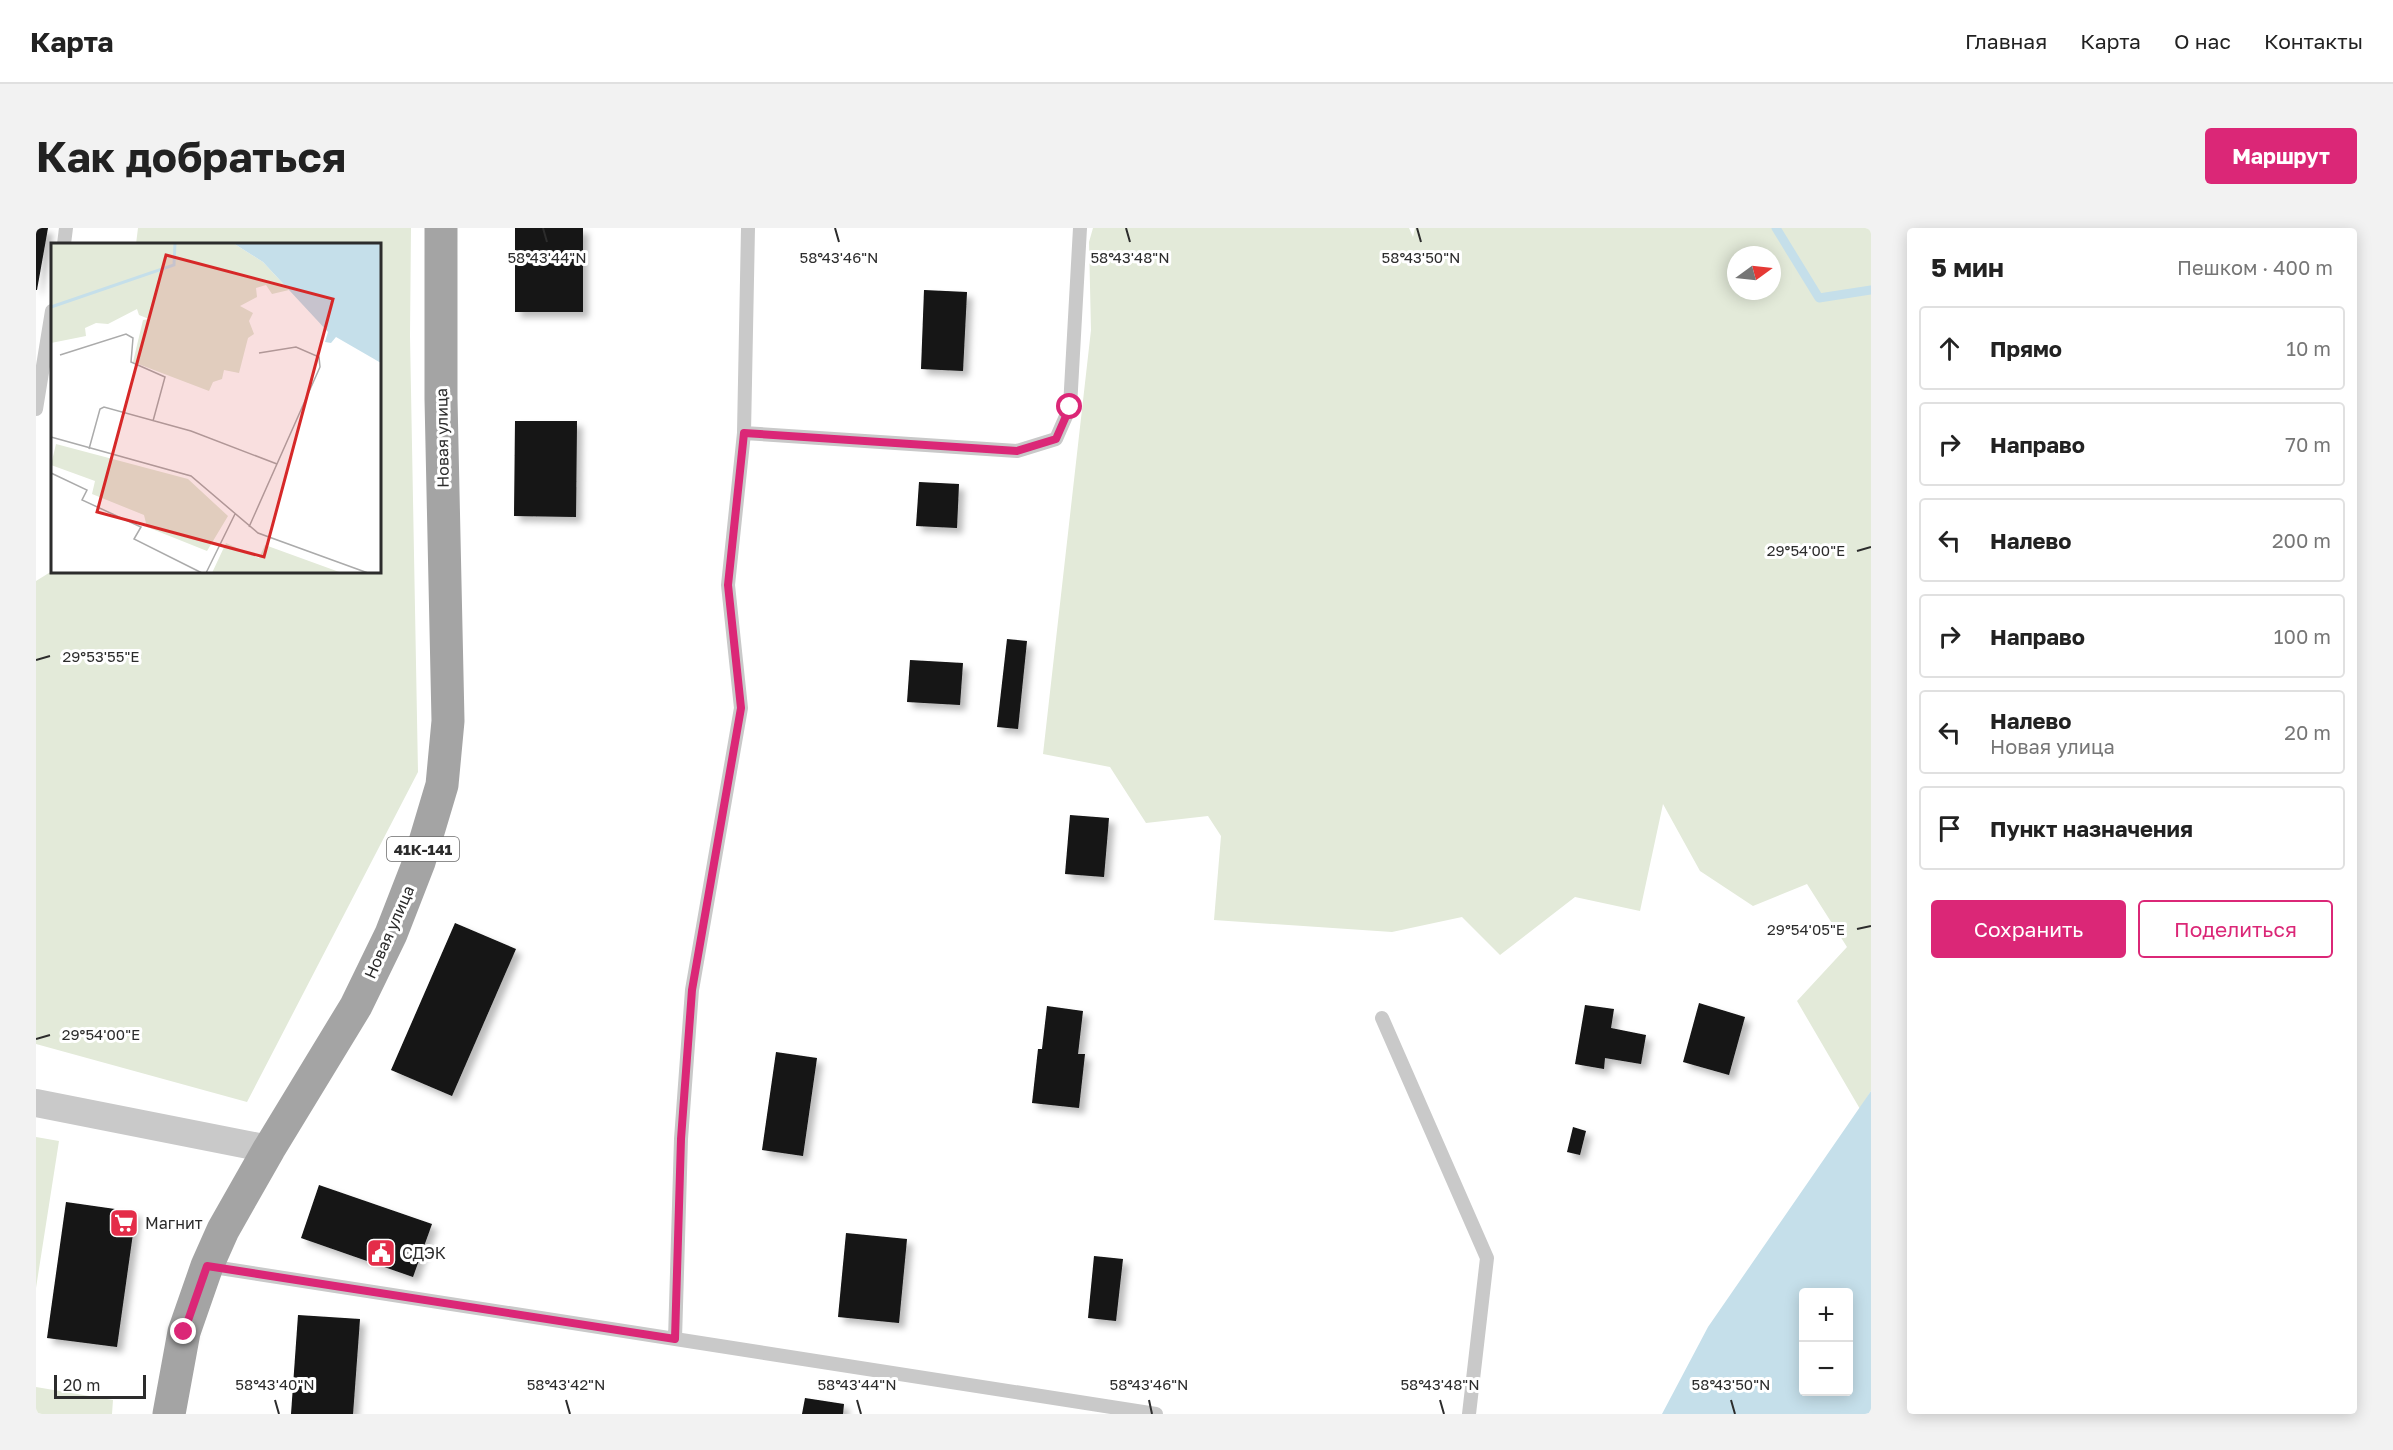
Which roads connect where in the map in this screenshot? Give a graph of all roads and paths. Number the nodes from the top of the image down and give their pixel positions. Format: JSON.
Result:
{"nodes":[{"id":1,"x":66,"y":228,"type":"edge"},
{"id":2,"x":441,"y":228,"type":"edge"},
{"id":3,"x":748,"y":228,"type":"edge"},
{"id":4,"x":1080,"y":228,"type":"edge"},
{"id":5,"x":64,"y":243,"type":"edge"},
{"id":6,"x":51,"y":317,"type":"edge"},
{"id":7,"x":36,"y":409,"type":"edge"},
{"id":8,"x":744,"y":433,"type":"junction"},
{"id":9,"x":1382,"y":1018,"type":"dead end"},
{"id":10,"x":36,"y":1103,"type":"edge"},
{"id":11,"x":269,"y":1149,"type":"junction"},
{"id":12,"x":207,"y":1266,"type":"junction"},
{"id":13,"x":675,"y":1339,"type":"junction"},
{"id":14,"x":169,"y":1414,"type":"edge"},
{"id":15,"x":1156,"y":1414,"type":"edge"},
{"id":16,"x":1469,"y":1414,"type":"edge"}],
"edges":[{"from":1,"to":5,"type":"lane"},
{"from":2,"to":11,"type":"main road","name":"Новая улица","number":"41К-141"},
{"from":3,"to":8,"type":"lane"},
{"from":4,"to":8,"type":"lane"},
{"from":6,"to":7,"type":"lane"},
{"from":8,"to":13,"type":"lane"},
{"from":9,"to":16,"type":"lane"},
{"from":10,"to":11,"type":"street"},
{"from":11,"to":12,"type":"main road","name":"Новая улица","number":"41К-141"},
{"from":12,"to":13,"type":"lane"},
{"from":12,"to":14,"type":"main road","name":"Новая улица","number":"41К-141"},
{"from":13,"to":15,"type":"lane"}]}
